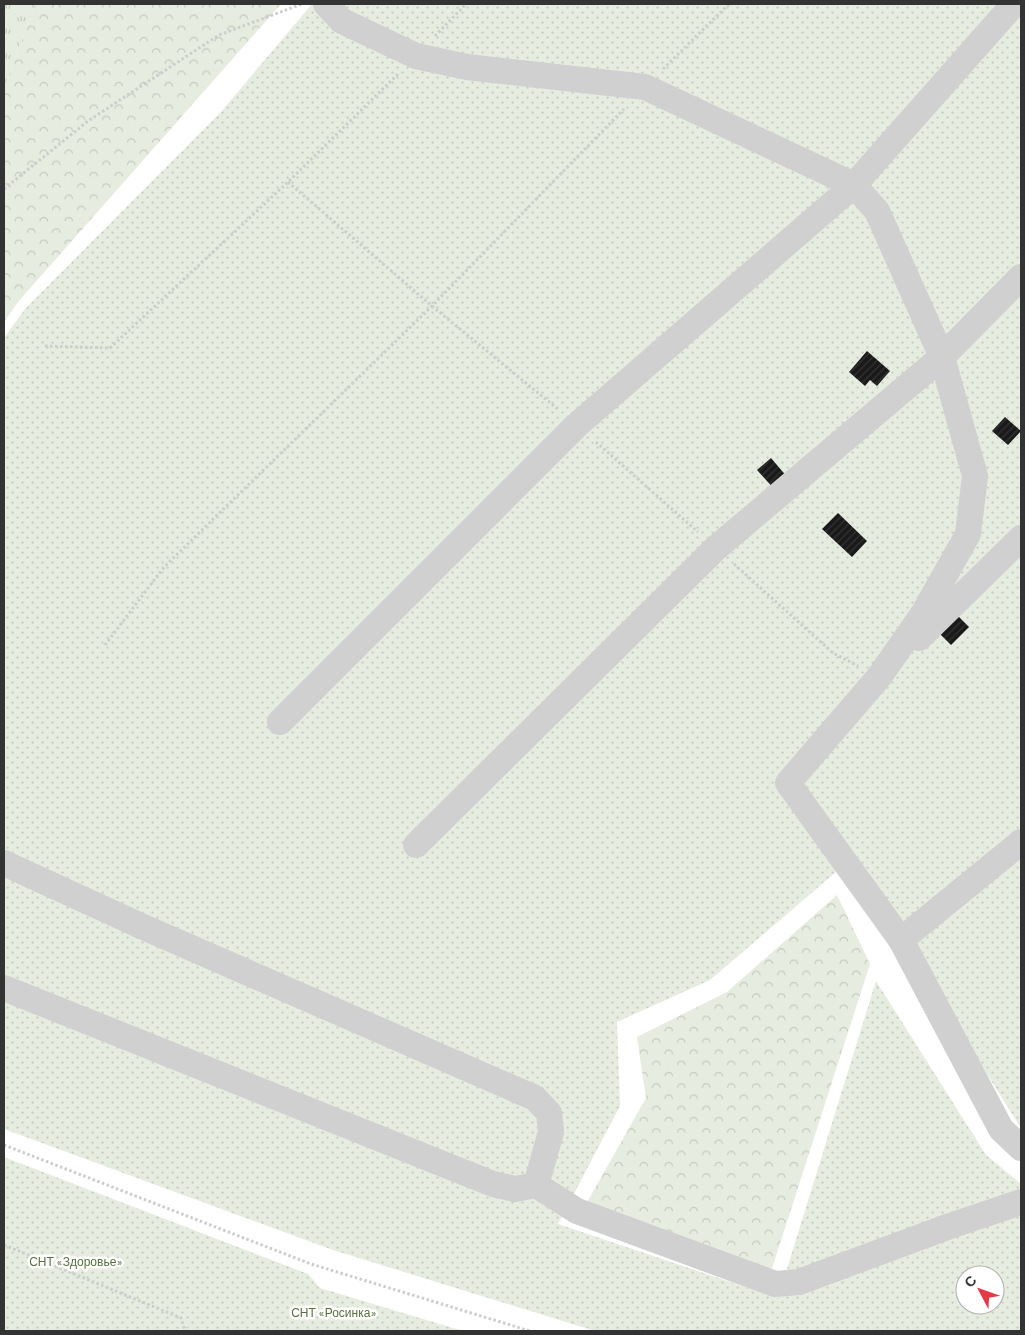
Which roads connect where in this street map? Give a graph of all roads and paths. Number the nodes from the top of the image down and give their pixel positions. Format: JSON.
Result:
{"nodes":[{"id":1,"x":302,"y":4,"type":"edge"},
{"id":2,"x":326,"y":4,"type":"edge"},
{"id":3,"x":466,"y":4,"type":"edge"},
{"id":4,"x":729,"y":4,"type":"edge"},
{"id":5,"x":1014,"y":4,"type":"edge"},
{"id":6,"x":416,"y":56,"type":"junction"},
{"id":7,"x":645,"y":87,"type":"junction"},
{"id":8,"x":854,"y":184,"type":"junction"},
{"id":9,"x":4,"y":189,"type":"edge"},
{"id":10,"x":1021,"y":277,"type":"edge"},
{"id":11,"x":45,"y":346,"type":"dead end"},
{"id":12,"x":942,"y":356,"type":"junction"},
{"id":13,"x":1021,"y":538,"type":"edge"},
{"id":14,"x":105,"y":645,"type":"dead end"},
{"id":15,"x":879,"y":677,"type":"junction"},
{"id":16,"x":280,"y":722,"type":"dead end"},
{"id":17,"x":1021,"y":842,"type":"edge"},
{"id":18,"x":416,"y":845,"type":"dead end"},
{"id":19,"x":4,"y":863,"type":"edge"},
{"id":20,"x":901,"y":940,"type":"junction"},
{"id":21,"x":4,"y":988,"type":"edge"},
{"id":22,"x":4,"y":1146,"type":"edge"},
{"id":23,"x":1021,"y":1148,"type":"edge"},
{"id":24,"x":536,"y":1185,"type":"junction"},
{"id":25,"x":1021,"y":1202,"type":"edge"},
{"id":26,"x":4,"y":1246,"type":"edge"},
{"id":27,"x":185,"y":1331,"type":"edge"},
{"id":28,"x":530,"y":1331,"type":"edge"}],
"edges":[{"from":1,"to":9,"type":"path"},
{"from":2,"to":6,"type":"street"},
{"from":3,"to":6,"type":"path"},
{"from":4,"to":7,"type":"path"},
{"from":5,"to":8,"type":"street"},
{"from":6,"to":7,"type":"street"},
{"from":6,"to":11,"type":"path"},
{"from":7,"to":8,"type":"street"},
{"from":7,"to":14,"type":"path"},
{"from":8,"to":12,"type":"street"},
{"from":8,"to":16,"type":"street"},
{"from":10,"to":12,"type":"street"},
{"from":12,"to":15,"type":"street"},
{"from":12,"to":18,"type":"street"},
{"from":13,"to":15,"type":"street"},
{"from":15,"to":20,"type":"street"},
{"from":17,"to":20,"type":"street"},
{"from":19,"to":24,"type":"street"},
{"from":20,"to":23,"type":"street"},
{"from":21,"to":24,"type":"street"},
{"from":22,"to":28,"type":"path"},
{"from":24,"to":25,"type":"street"},
{"from":26,"to":27,"type":"path"}]}
